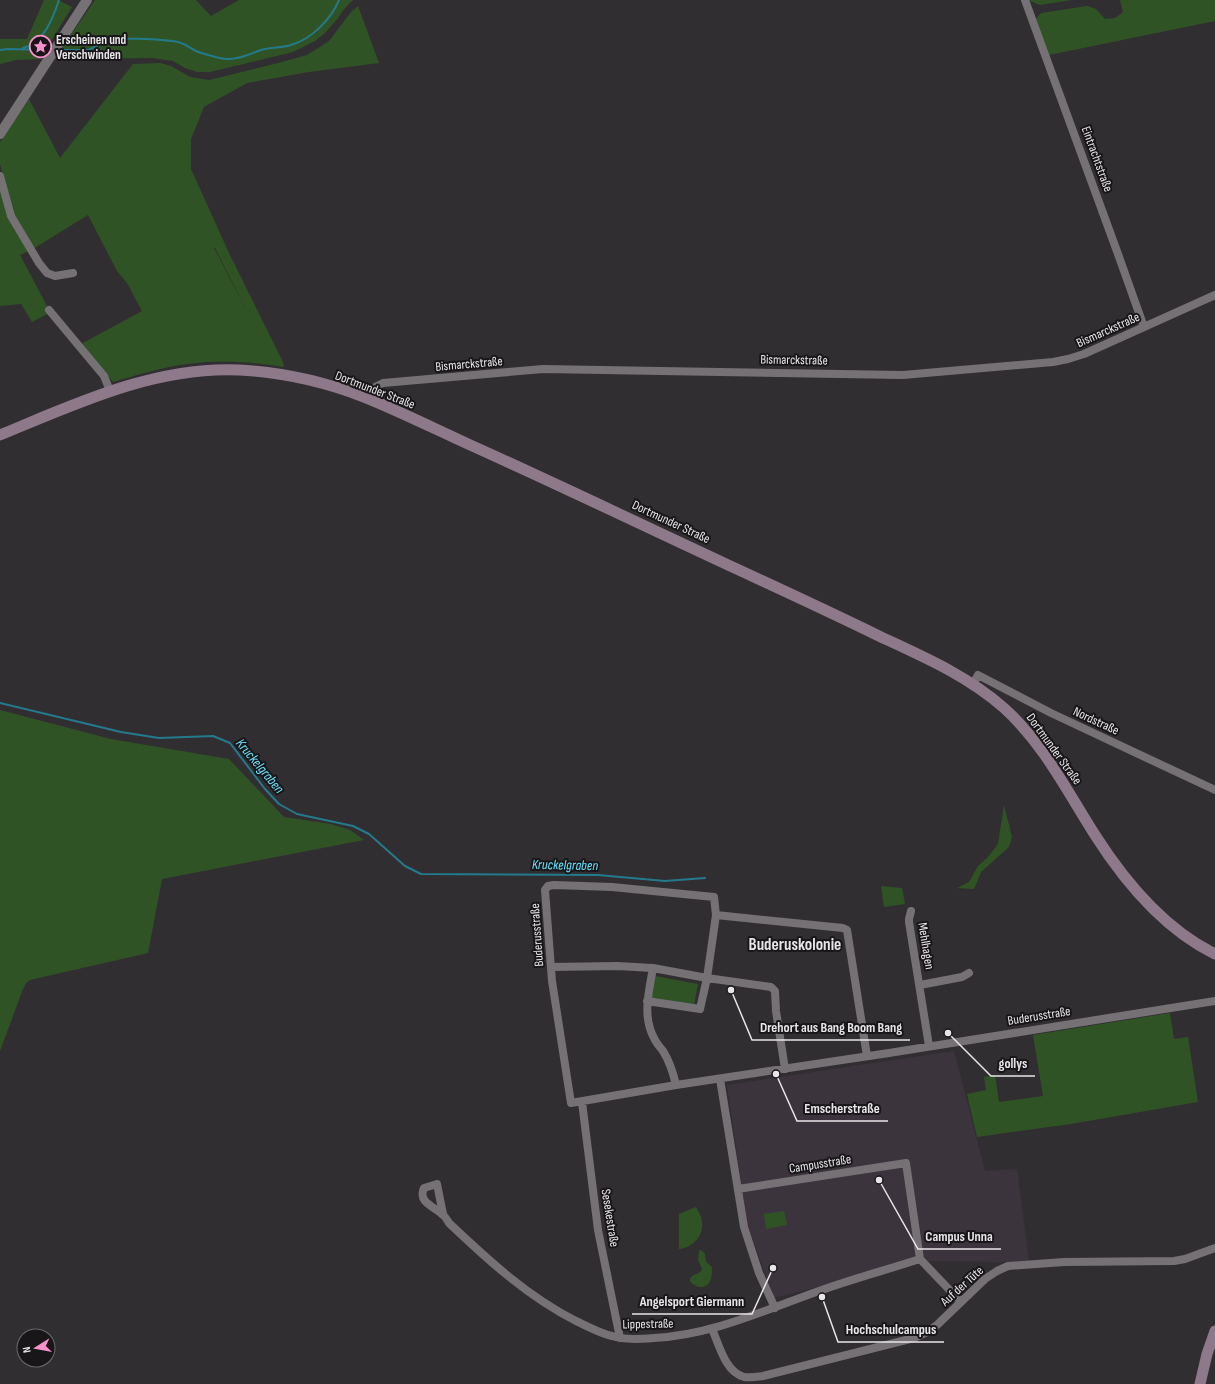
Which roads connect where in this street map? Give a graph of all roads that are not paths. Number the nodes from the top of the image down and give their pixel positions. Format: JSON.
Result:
{"nodes":[{"id":1,"x":87,"y":0,"type":"edge"},
{"id":2,"x":1026,"y":0,"type":"edge"},
{"id":3,"x":0,"y":134,"type":"edge"},
{"id":4,"x":0,"y":176,"type":"edge"},
{"id":5,"x":72,"y":273,"type":"dead end"},
{"id":6,"x":1215,"y":295,"type":"edge"},
{"id":7,"x":49,"y":310,"type":"dead end"},
{"id":8,"x":1144,"y":327,"type":"junction"},
{"id":9,"x":110,"y":391,"type":"junction"},
{"id":10,"x":363,"y":397,"type":"junction"},
{"id":11,"x":0,"y":435,"type":"edge"},
{"id":12,"x":973,"y":684,"type":"junction"},
{"id":13,"x":1215,"y":790,"type":"edge"},
{"id":14,"x":911,"y":911,"type":"dead end"},
{"id":15,"x":716,"y":915,"type":"junction"},
{"id":16,"x":1215,"y":954,"type":"edge"},
{"id":17,"x":551,"y":967,"type":"junction"},
{"id":18,"x":653,"y":968,"type":"junction"},
{"id":19,"x":969,"y":973,"type":"dead end"},
{"id":20,"x":707,"y":978,"type":"junction"},
{"id":21,"x":920,"y":985,"type":"junction"},
{"id":22,"x":1215,"y":1000,"type":"edge"},
{"id":23,"x":647,"y":1001,"type":"junction"},
{"id":24,"x":929,"y":1046,"type":"junction"},
{"id":25,"x":867,"y":1056,"type":"junction"},
{"id":26,"x":784,"y":1069,"type":"junction"},
{"id":27,"x":720,"y":1079,"type":"junction"},
{"id":28,"x":676,"y":1085,"type":"junction"},
{"id":29,"x":582,"y":1102,"type":"junction"},
{"id":30,"x":738,"y":1188,"type":"junction"},
{"id":31,"x":443,"y":1214,"type":"dead end"},
{"id":32,"x":1215,"y":1248,"type":"edge"},
{"id":33,"x":920,"y":1259,"type":"junction"},
{"id":34,"x":961,"y":1302,"type":"junction"},
{"id":35,"x":775,"y":1308,"type":"junction"},
{"id":36,"x":712,"y":1329,"type":"junction"},
{"id":37,"x":1215,"y":1331,"type":"edge"},
{"id":38,"x":620,"y":1338,"type":"junction"},
{"id":39,"x":1200,"y":1384,"type":"edge"}],
"edges":[{"from":1,"to":3,"type":"street"},
{"from":2,"to":8,"type":"street","name":"Eintrachtstraße"},
{"from":4,"to":5,"type":"street"},
{"from":6,"to":8,"type":"street","name":"Bismarckstraße"},
{"from":7,"to":9,"type":"street"},
{"from":8,"to":10,"type":"street","name":"Bismarckstraße"},
{"from":9,"to":10,"type":"main road","name":"Dortmunder Straße"},
{"from":9,"to":11,"type":"main road","name":"Dortmunder Straße"},
{"from":10,"to":12,"type":"main road","name":"Dortmunder Straße"},
{"from":12,"to":13,"type":"street","name":"Nordstraße"},
{"from":12,"to":16,"type":"main road","name":"Dortmunder Straße"},
{"from":14,"to":21,"type":"street","name":"Mehlhagen"},
{"from":15,"to":17,"type":"street","name":"Buderusstraße"},
{"from":15,"to":20,"type":"street"},
{"from":15,"to":25,"type":"street"},
{"from":17,"to":18,"type":"street"},
{"from":17,"to":29,"type":"street","name":"Buderusstraße"},
{"from":18,"to":20,"type":"street"},
{"from":18,"to":23,"type":"street"},
{"from":19,"to":21,"type":"street","name":"Mehlhagen"},
{"from":20,"to":23,"type":"street"},
{"from":20,"to":26,"type":"street"},
{"from":21,"to":24,"type":"street","name":"Mehlhagen"},
{"from":22,"to":24,"type":"street","name":"Buderusstraße"},
{"from":23,"to":28,"type":"street"},
{"from":24,"to":25,"type":"street","name":"Buderusstraße"},
{"from":25,"to":26,"type":"street","name":"Buderusstraße"},
{"from":26,"to":27,"type":"street","name":"Buderusstraße"},
{"from":27,"to":28,"type":"street","name":"Buderusstraße"},
{"from":27,"to":30,"type":"street"},
{"from":28,"to":29,"type":"street","name":"Buderusstraße"},
{"from":29,"to":38,"type":"street","name":"Sesekestraße"},
{"from":30,"to":33,"type":"street","name":"Campusstraße"},
{"from":30,"to":35,"type":"street"},
{"from":31,"to":38,"type":"street","name":"Lippestraße"},
{"from":32,"to":34,"type":"street","name":"Auf der Tüte"},
{"from":33,"to":34,"type":"street"},
{"from":33,"to":35,"type":"street","name":"Lippestraße"},
{"from":34,"to":36,"type":"street","name":"Auf der Tüte"},
{"from":35,"to":36,"type":"street","name":"Lippestraße"},
{"from":36,"to":38,"type":"street","name":"Lippestraße"},
{"from":37,"to":39,"type":"main road"}]}
